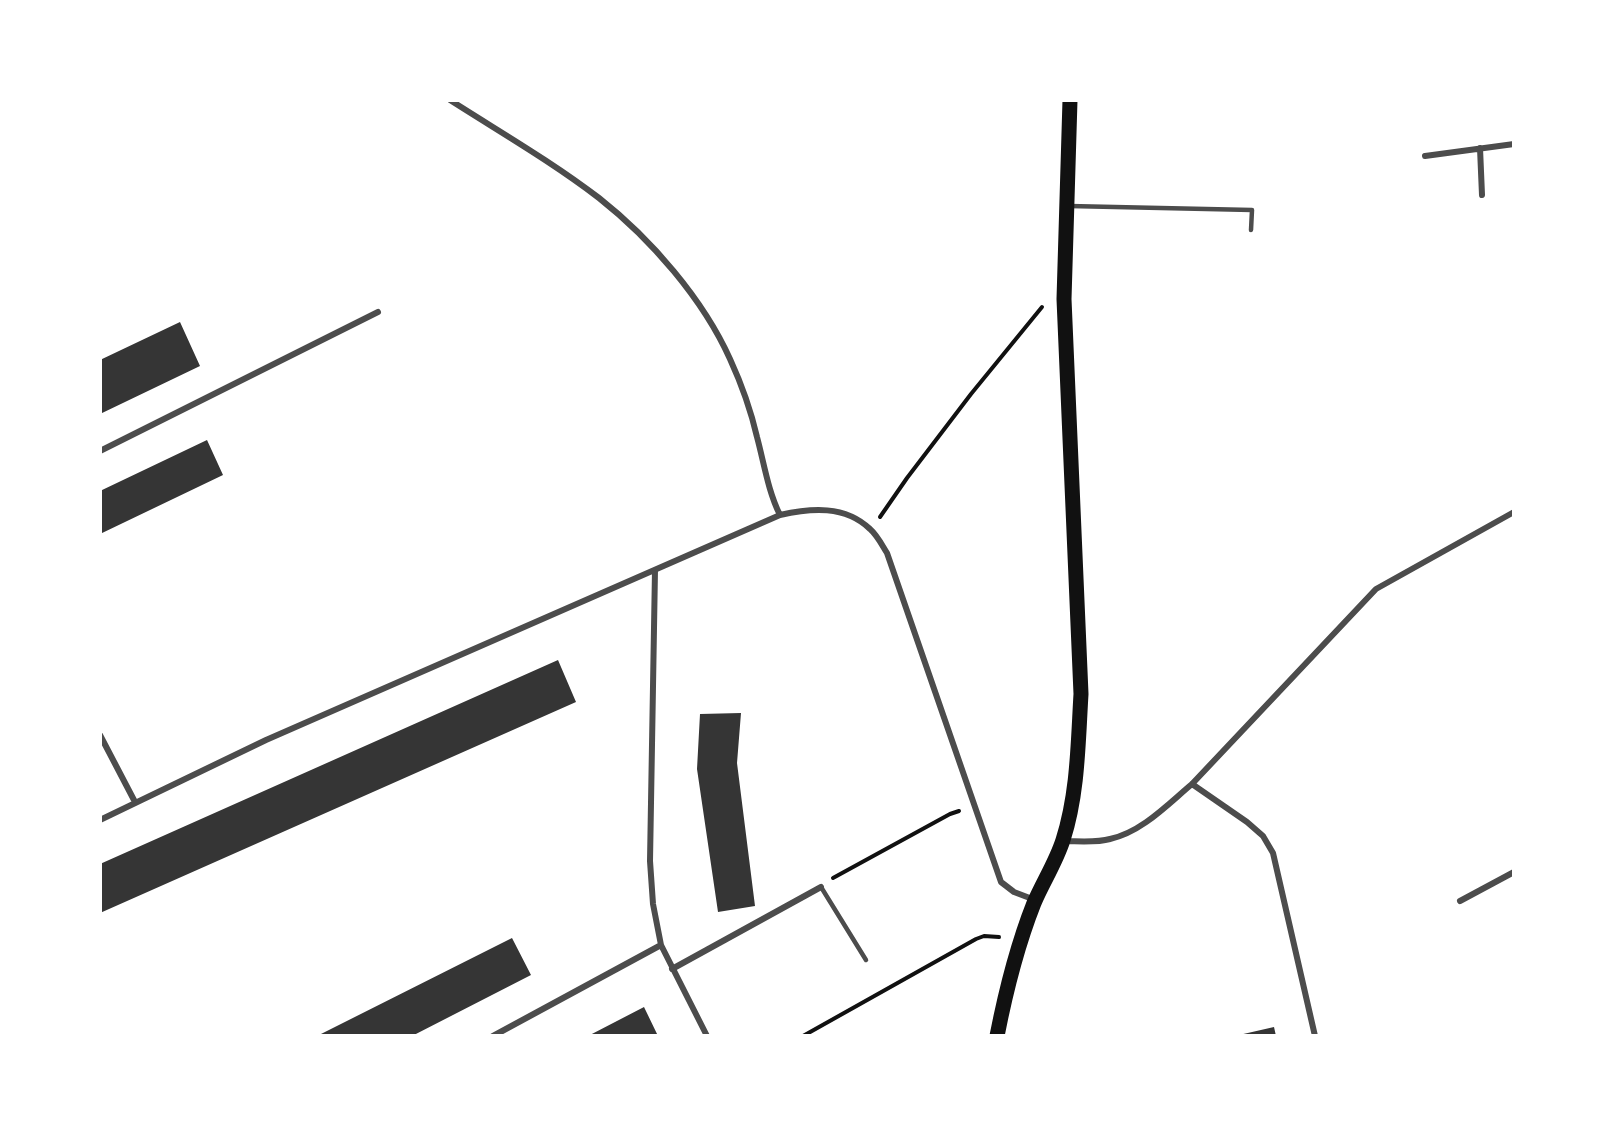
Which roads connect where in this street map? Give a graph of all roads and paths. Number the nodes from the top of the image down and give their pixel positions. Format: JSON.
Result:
{"nodes":[{"id":1,"x":450,"y":100,"type":"edge"},
{"id":2,"x":1070,"y":100,"type":"edge"},
{"id":3,"x":1514,"y":144,"type":"edge"},
{"id":4,"x":1480,"y":148,"type":"junction"},
{"id":5,"x":1425,"y":156,"type":"dead end"},
{"id":6,"x":1482,"y":195,"type":"dead end"},
{"id":7,"x":1067,"y":206,"type":"junction"},
{"id":8,"x":1251,"y":230,"type":"dead end"},
{"id":9,"x":378,"y":312,"type":"dead end"},
{"id":10,"x":1035,"y":314,"type":"dead end"},
{"id":11,"x":100,"y":451,"type":"edge"},
{"id":12,"x":1514,"y":512,"type":"edge"},
{"id":13,"x":780,"y":515,"type":"junction"},
{"id":14,"x":871,"y":530,"type":"junction"},
{"id":15,"x":655,"y":570,"type":"junction"},
{"id":16,"x":100,"y":735,"type":"edge"},
{"id":17,"x":1191,"y":784,"type":"junction"},
{"id":18,"x":135,"y":802,"type":"junction"},
{"id":19,"x":100,"y":820,"type":"edge"},
{"id":20,"x":937,"y":821,"type":"dead end"},
{"id":21,"x":1063,"y":842,"type":"junction"},
{"id":22,"x":1514,"y":872,"type":"edge"},
{"id":23,"x":821,"y":887,"type":"junction"},
{"id":24,"x":1035,"y":900,"type":"junction"},
{"id":25,"x":1460,"y":901,"type":"dead end"},
{"id":26,"x":976,"y":939,"type":"dead end"},
{"id":27,"x":661,"y":945,"type":"junction"},
{"id":28,"x":866,"y":960,"type":"dead end"},
{"id":29,"x":672,"y":969,"type":"junction"},
{"id":30,"x":493,"y":1035,"type":"edge"},
{"id":31,"x":707,"y":1035,"type":"edge"},
{"id":32,"x":803,"y":1035,"type":"edge"},
{"id":33,"x":997,"y":1035,"type":"edge"},
{"id":34,"x":1316,"y":1035,"type":"edge"}],
"edges":[{"from":1,"to":13,"type":"street"},
{"from":2,"to":7,"type":"main road"},
{"from":3,"to":4,"type":"street"},
{"from":4,"to":5,"type":"street"},
{"from":4,"to":6,"type":"street"},
{"from":7,"to":8,"type":"lane"},
{"from":7,"to":21,"type":"main road"},
{"from":9,"to":11,"type":"street"},
{"from":10,"to":14,"type":"path"},
{"from":12,"to":17,"type":"street"},
{"from":13,"to":14,"type":"street"},
{"from":13,"to":15,"type":"street"},
{"from":14,"to":24,"type":"street"},
{"from":15,"to":18,"type":"street"},
{"from":15,"to":27,"type":"street"},
{"from":16,"to":18,"type":"street"},
{"from":17,"to":21,"type":"street"},
{"from":17,"to":34,"type":"street"},
{"from":18,"to":19,"type":"street"},
{"from":20,"to":23,"type":"path"},
{"from":21,"to":24,"type":"main road"},
{"from":22,"to":25,"type":"street"},
{"from":23,"to":28,"type":"lane"},
{"from":23,"to":29,"type":"street"},
{"from":24,"to":33,"type":"main road"},
{"from":26,"to":32,"type":"path"},
{"from":27,"to":29,"type":"street"},
{"from":27,"to":30,"type":"street"},
{"from":29,"to":31,"type":"street"}]}
